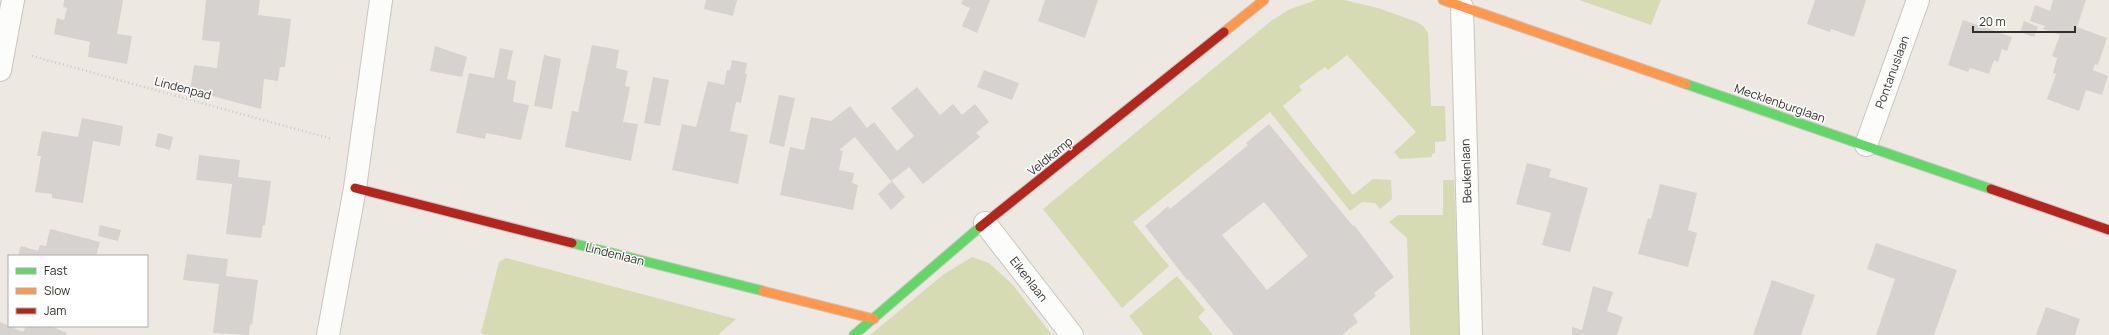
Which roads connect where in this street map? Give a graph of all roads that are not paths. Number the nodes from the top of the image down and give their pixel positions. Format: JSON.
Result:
{"nodes":[{"id":1,"x":13,"y":0,"type":"edge"},
{"id":2,"x":381,"y":0,"type":"edge"},
{"id":3,"x":1264,"y":0,"type":"edge"},
{"id":4,"x":1918,"y":0,"type":"edge"},
{"id":5,"x":1452,"y":3,"type":"edge"},
{"id":6,"x":0,"y":70,"type":"edge"},
{"id":7,"x":1866,"y":145,"type":"junction"},
{"id":8,"x":355,"y":188,"type":"junction"},
{"id":9,"x":985,"y":223,"type":"junction"},
{"id":10,"x":2109,"y":230,"type":"edge"},
{"id":11,"x":874,"y":319,"type":"junction"},
{"id":12,"x":328,"y":335,"type":"edge"},
{"id":13,"x":854,"y":335,"type":"edge"},
{"id":14,"x":1072,"y":335,"type":"edge"},
{"id":15,"x":1471,"y":335,"type":"edge"}],
"edges":[{"from":1,"to":6,"type":"street"},
{"from":2,"to":8,"type":"street"},
{"from":3,"to":9,"type":"street","name":"Veldkamp"},
{"from":4,"to":7,"type":"street","name":"Pontanuslaan"},
{"from":5,"to":7,"type":"street","name":"Mecklenburglaan"},
{"from":5,"to":15,"type":"street","name":"Beukenlaan"},
{"from":7,"to":10,"type":"street","name":"Mecklenburglaan"},
{"from":8,"to":11,"type":"street","name":"Lindenlaan"},
{"from":8,"to":12,"type":"street"},
{"from":9,"to":11,"type":"street","name":"Veldkamp"},
{"from":9,"to":14,"type":"street","name":"Eikenlaan"},
{"from":11,"to":13,"type":"street","name":"Veldkamp"}]}
